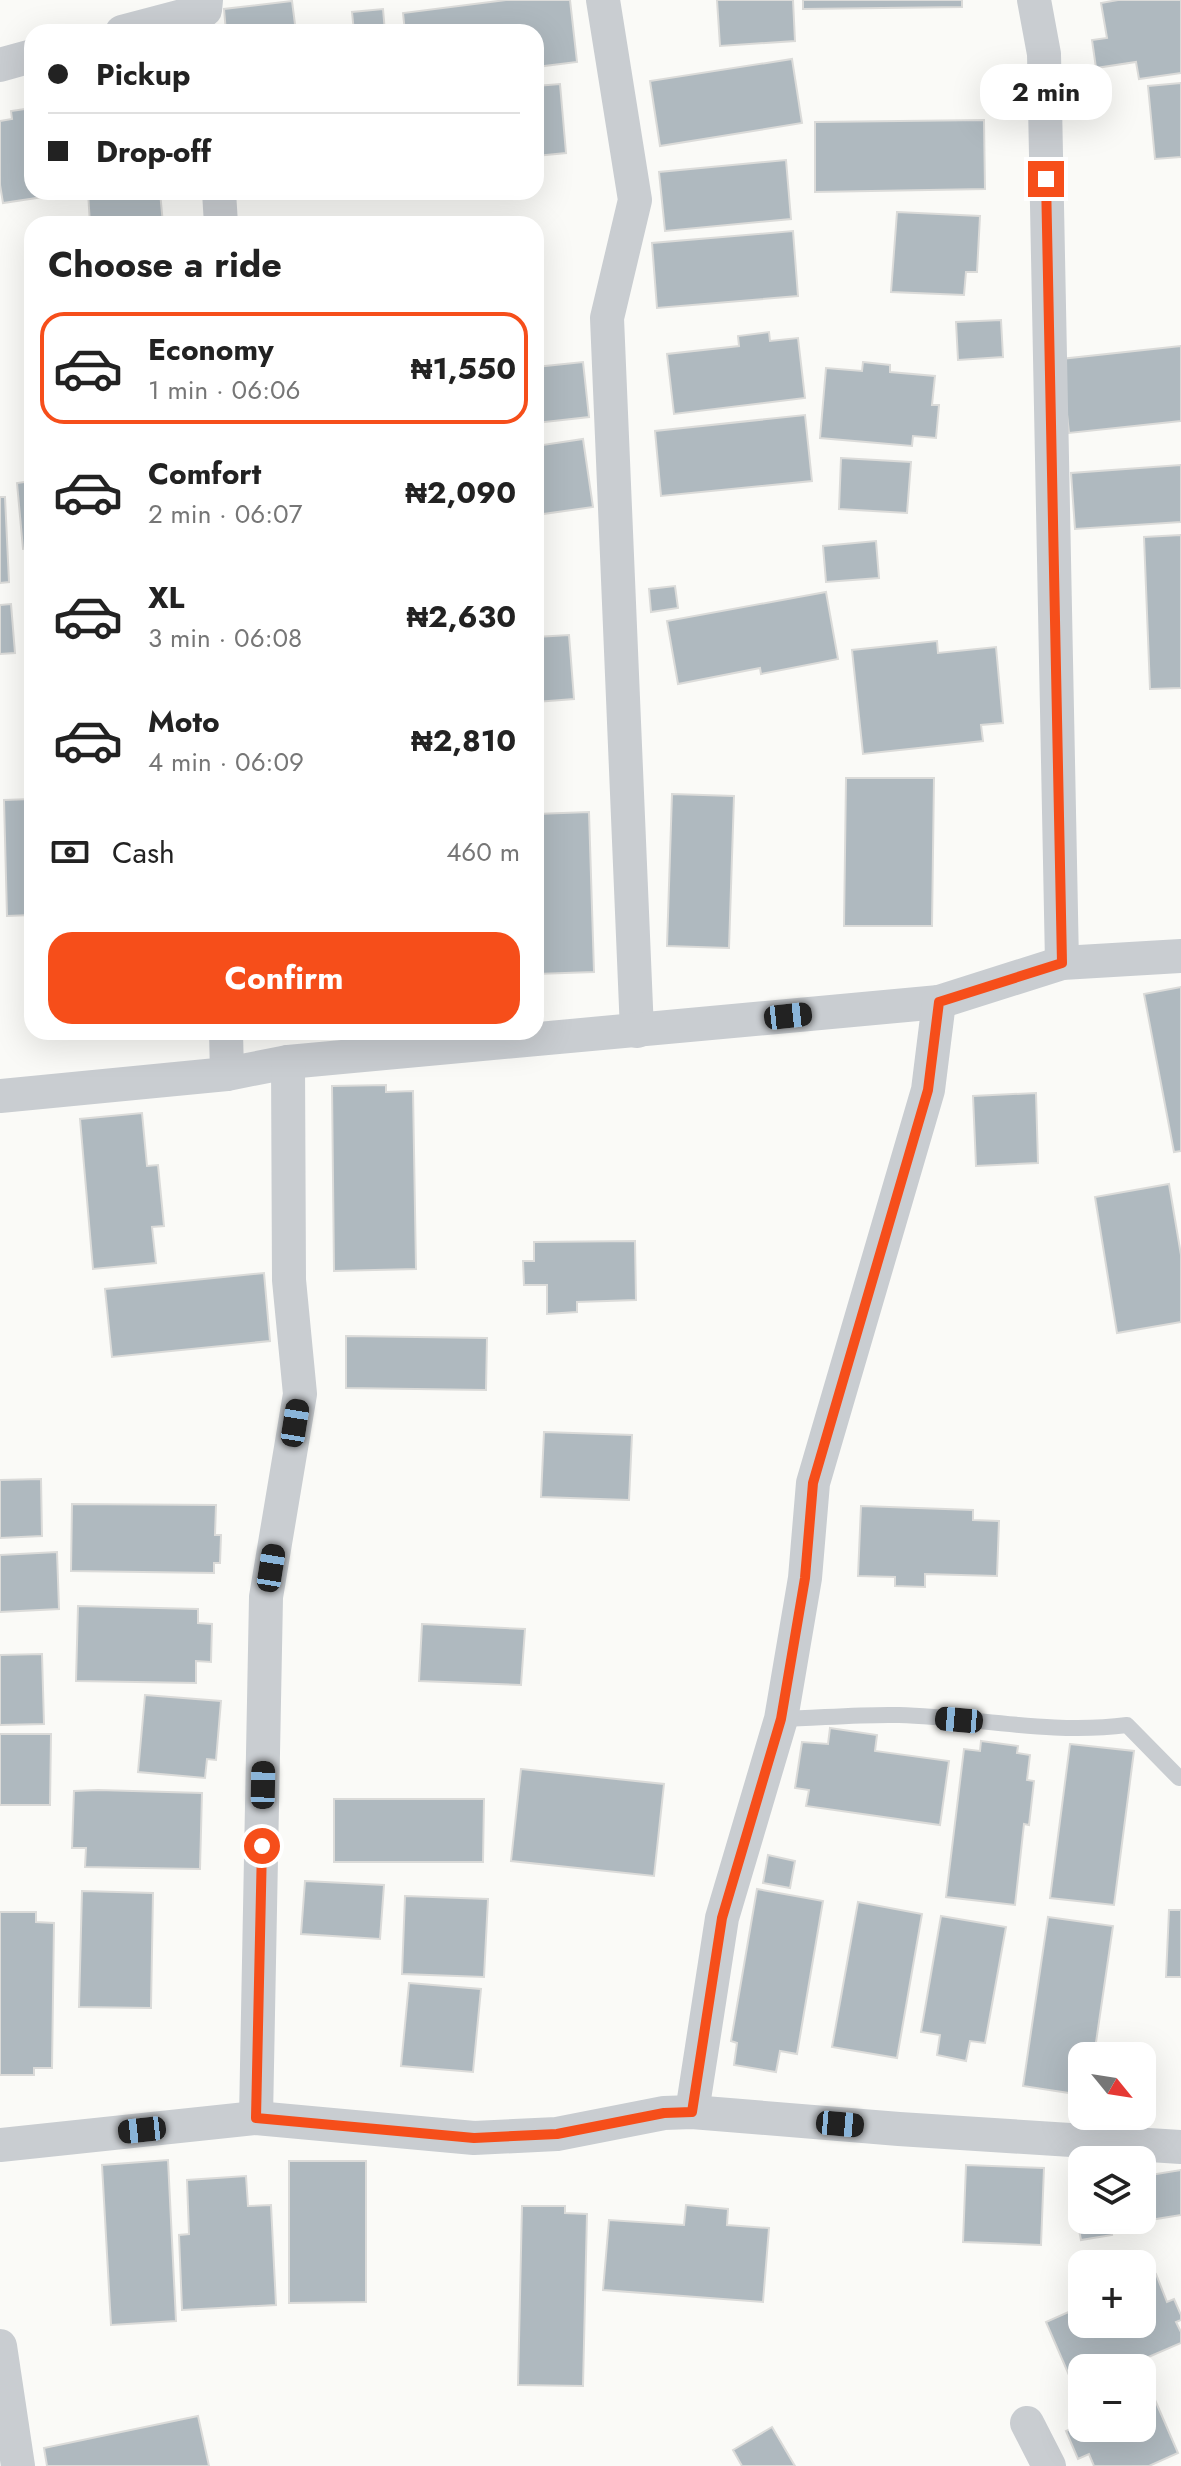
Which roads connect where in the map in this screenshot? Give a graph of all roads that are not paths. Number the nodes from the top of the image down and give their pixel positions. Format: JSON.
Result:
{"nodes":[{"id":1,"x":603,"y":0,"type":"edge"},
{"id":2,"x":1034,"y":0,"type":"edge"},
{"id":3,"x":206,"y":14,"type":"edge"},
{"id":4,"x":159,"y":24,"type":"edge"},
{"id":5,"x":24,"y":58,"type":"edge"},
{"id":6,"x":0,"y":65,"type":"edge"},
{"id":7,"x":1181,"y":956,"type":"edge"},
{"id":8,"x":1062,"y":963,"type":"junction"},
{"id":9,"x":939,"y":1002,"type":"junction"},
{"id":10,"x":637,"y":1031,"type":"junction"},
{"id":11,"x":544,"y":1039,"type":"edge"},
{"id":12,"x":226,"y":1040,"type":"edge"},
{"id":13,"x":536,"y":1040,"type":"edge"},
{"id":14,"x":288,"y":1062,"type":"junction"},
{"id":15,"x":227,"y":1074,"type":"junction"},
{"id":16,"x":0,"y":1096,"type":"edge"},
{"id":17,"x":781,"y":1719,"type":"junction"},
{"id":18,"x":1179,"y":1778,"type":"dead end"},
{"id":19,"x":692,"y":2112,"type":"junction"},
{"id":20,"x":256,"y":2118,"type":"junction"},
{"id":21,"x":0,"y":2145,"type":"edge"},
{"id":22,"x":1181,"y":2147,"type":"edge"},
{"id":23,"x":0,"y":2346,"type":"edge"},
{"id":24,"x":1027,"y":2423,"type":"dead end"},
{"id":25,"x":18,"y":2466,"type":"edge"},
{"id":26,"x":1049,"y":2466,"type":"edge"}],
"edges":[{"from":1,"to":10,"type":"street"},
{"from":2,"to":8,"type":"street"},
{"from":3,"to":4,"type":"street"},
{"from":5,"to":6,"type":"street"},
{"from":7,"to":8,"type":"street"},
{"from":8,"to":9,"type":"street"},
{"from":9,"to":10,"type":"street"},
{"from":9,"to":17,"type":"street"},
{"from":10,"to":11,"type":"street"},
{"from":12,"to":15,"type":"street"},
{"from":13,"to":14,"type":"street"},
{"from":14,"to":15,"type":"street"},
{"from":14,"to":20,"type":"street"},
{"from":15,"to":16,"type":"street"},
{"from":17,"to":18,"type":"lane"},
{"from":17,"to":19,"type":"street"},
{"from":19,"to":20,"type":"street"},
{"from":19,"to":22,"type":"street"},
{"from":20,"to":21,"type":"street"},
{"from":23,"to":25,"type":"street"},
{"from":24,"to":26,"type":"street"}]}
